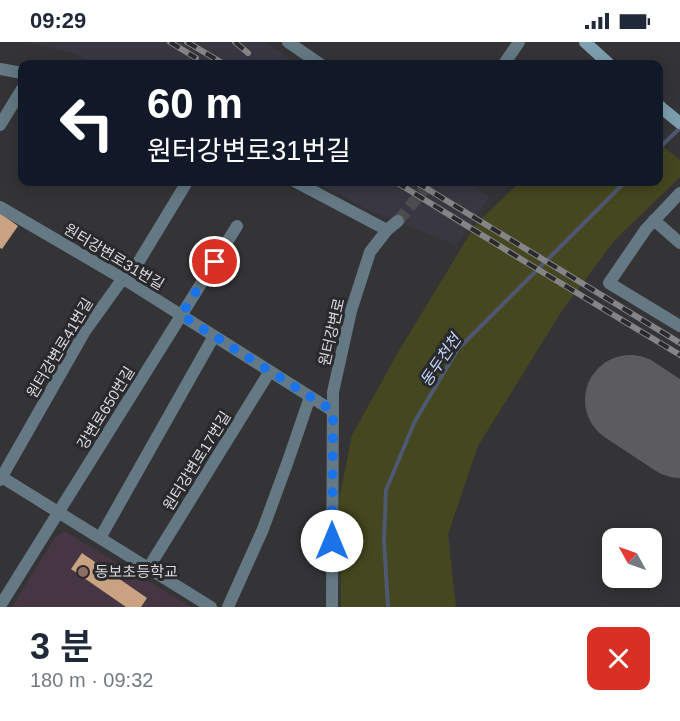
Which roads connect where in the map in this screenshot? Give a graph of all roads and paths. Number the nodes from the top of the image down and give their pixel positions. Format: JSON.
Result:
{"nodes":[{"id":1,"x":288,"y":42,"type":"edge"},
{"id":2,"x":519,"y":42,"type":"edge"},
{"id":3,"x":585,"y":42,"type":"edge"},
{"id":4,"x":314,"y":60,"type":"edge"},
{"id":5,"x":507,"y":60,"type":"edge"},
{"id":6,"x":605,"y":60,"type":"edge"},
{"id":7,"x":0,"y":69,"type":"edge"},
{"id":8,"x":18,"y":72,"type":"edge"},
{"id":9,"x":18,"y":95,"type":"edge"},
{"id":10,"x":663,"y":109,"type":"edge"},
{"id":11,"x":680,"y":123,"type":"edge"},
{"id":12,"x":0,"y":125,"type":"edge"},
{"id":13,"x":185,"y":186,"type":"edge"},
{"id":14,"x":304,"y":186,"type":"edge"},
{"id":15,"x":680,"y":193,"type":"edge"},
{"id":16,"x":0,"y":207,"type":"edge"},
{"id":17,"x":654,"y":220,"type":"junction"},
{"id":18,"x":398,"y":221,"type":"tunnel mouth"},
{"id":19,"x":237,"y":226,"type":"dead end"},
{"id":20,"x":387,"y":230,"type":"junction"},
{"id":21,"x":680,"y":243,"type":"edge"},
{"id":22,"x":127,"y":281,"type":"junction"},
{"id":23,"x":181,"y":315,"type":"junction"},
{"id":24,"x":680,"y":326,"type":"edge"},
{"id":25,"x":214,"y":336,"type":"junction"},
{"id":26,"x":270,"y":371,"type":"junction"},
{"id":27,"x":310,"y":397,"type":"junction"},
{"id":28,"x":333,"y":411,"type":"junction"},
{"id":29,"x":1,"y":478,"type":"edge"},
{"id":30,"x":58,"y":512,"type":"junction"},
{"id":31,"x":100,"y":538,"type":"junction"},
{"id":32,"x":149,"y":567,"type":"junction"},
{"id":33,"x":0,"y":606,"type":"edge"},
{"id":34,"x":211,"y":607,"type":"edge"},
{"id":35,"x":228,"y":607,"type":"edge"},
{"id":36,"x":332,"y":607,"type":"edge"}],
"edges":[{"from":1,"to":4,"type":"street"},
{"from":2,"to":5,"type":"street"},
{"from":3,"to":6,"type":"main road"},
{"from":7,"to":8,"type":"street"},
{"from":9,"to":12,"type":"street"},
{"from":10,"to":11,"type":"main road"},
{"from":13,"to":22,"type":"street","name":"원터강변로41번길"},
{"from":14,"to":20,"type":"street"},
{"from":15,"to":17,"type":"street"},
{"from":16,"to":22,"type":"street","name":"원터강변로31번길"},
{"from":17,"to":21,"type":"street"},
{"from":17,"to":24,"type":"street"},
{"from":18,"to":20,"type":"street","name":"원터강변로"},
{"from":19,"to":23,"type":"street","name":"강변로650번길"},
{"from":20,"to":28,"type":"street","name":"원터강변로"},
{"from":22,"to":23,"type":"street","name":"원터강변로31번길"},
{"from":22,"to":29,"type":"street","name":"원터강변로41번길"},
{"from":23,"to":25,"type":"street","name":"원터강변로31번길"},
{"from":23,"to":30,"type":"street","name":"강변로650번길"},
{"from":25,"to":26,"type":"street","name":"원터강변로31번길"},
{"from":25,"to":31,"type":"street"},
{"from":26,"to":27,"type":"street","name":"원터강변로31번길"},
{"from":26,"to":32,"type":"street","name":"원터강변로17번길"},
{"from":27,"to":28,"type":"street","name":"원터강변로31번길"},
{"from":27,"to":35,"type":"street"},
{"from":28,"to":36,"type":"street","name":"원터강변로"},
{"from":29,"to":30,"type":"street"},
{"from":30,"to":31,"type":"street"},
{"from":30,"to":33,"type":"street","name":"강변로650번길"},
{"from":31,"to":32,"type":"street"},
{"from":32,"to":34,"type":"street"}]}
